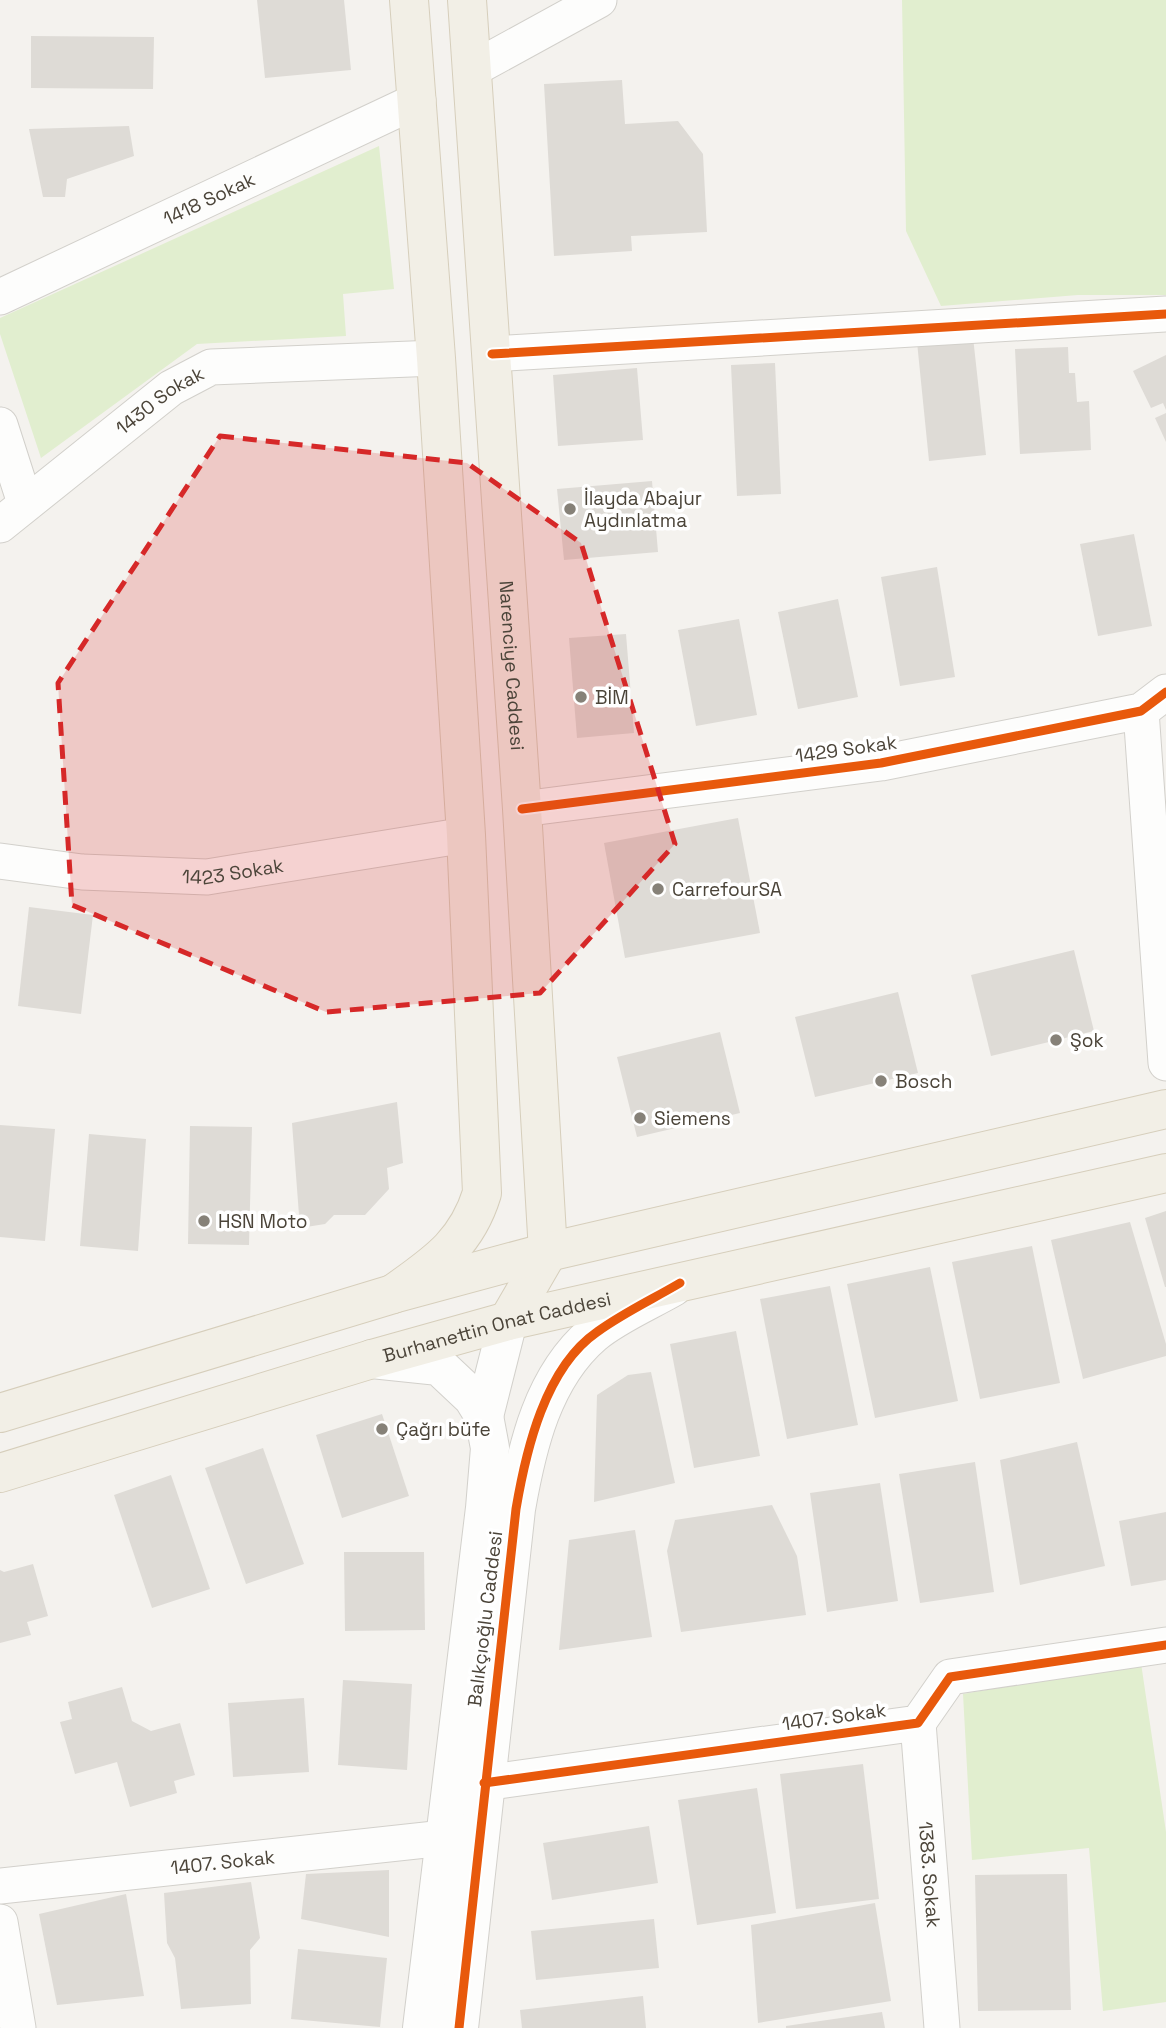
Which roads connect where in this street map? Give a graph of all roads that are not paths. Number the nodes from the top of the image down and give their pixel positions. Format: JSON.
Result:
{"nodes":[{"id":1,"x":409,"y":0,"type":"edge"},
{"id":2,"x":467,"y":0,"type":"edge"},
{"id":3,"x":599,"y":0,"type":"edge"},
{"id":4,"x":473,"y":69,"type":"junction"},
{"id":5,"x":418,"y":100,"type":"junction"},
{"id":6,"x":0,"y":297,"type":"edge"},
{"id":7,"x":1166,"y":314,"type":"edge"},
{"id":8,"x":492,"y":354,"type":"junction"},
{"id":9,"x":436,"y":358,"type":"junction"},
{"id":10,"x":0,"y":425,"type":"edge"},
{"id":11,"x":13,"y":514,"type":"edge"},
{"id":12,"x":1154,"y":702,"type":"edge"},
{"id":13,"x":522,"y":809,"type":"junction"},
{"id":14,"x":466,"y":835,"type":"junction"},
{"id":15,"x":0,"y":860,"type":"edge"},
{"id":16,"x":1166,"y":1063,"type":"edge"},
{"id":17,"x":1166,"y":1109,"type":"edge"},
{"id":18,"x":1166,"y":1172,"type":"edge"},
{"id":19,"x":548,"y":1252,"type":"junction"},
{"id":20,"x":680,"y":1283,"type":"junction"},
{"id":21,"x":393,"y":1294,"type":"junction"},
{"id":22,"x":508,"y":1321,"type":"junction"},
{"id":23,"x":372,"y":1359,"type":"junction"},
{"id":24,"x":0,"y":1413,"type":"edge"},
{"id":25,"x":484,"y":1416,"type":"junction"},
{"id":26,"x":0,"y":1473,"type":"edge"},
{"id":27,"x":1166,"y":1645,"type":"edge"},
{"id":28,"x":918,"y":1723,"type":"junction"},
{"id":29,"x":484,"y":1783,"type":"junction"},
{"id":30,"x":444,"y":1839,"type":"junction"},
{"id":31,"x":0,"y":1886,"type":"edge"},
{"id":32,"x":0,"y":1922,"type":"edge"},
{"id":33,"x":18,"y":2028,"type":"edge"},
{"id":34,"x":422,"y":2028,"type":"edge"},
{"id":35,"x":458,"y":2028,"type":"edge"},
{"id":36,"x":942,"y":2028,"type":"edge"}],
"edges":[{"from":1,"to":5,"type":"main road"},
{"from":2,"to":4,"type":"main road","name":"Narenciye Caddesi"},
{"from":3,"to":4,"type":"street"},
{"from":4,"to":8,"type":"main road","name":"Narenciye Caddesi"},
{"from":5,"to":6,"type":"street","name":"1418 Sokak"},
{"from":5,"to":9,"type":"main road"},
{"from":7,"to":8,"type":"street"},
{"from":8,"to":13,"type":"main road","name":"Narenciye Caddesi"},
{"from":9,"to":11,"type":"street","name":"1430 Sokak"},
{"from":9,"to":14,"type":"main road"},
{"from":10,"to":11,"type":"street"},
{"from":12,"to":13,"type":"street","name":"1429 Sokak"},
{"from":12,"to":16,"type":"street"},
{"from":13,"to":19,"type":"main road","name":"Narenciye Caddesi"},
{"from":14,"to":15,"type":"street","name":"1423 Sokak"},
{"from":14,"to":21,"type":"main road"},
{"from":17,"to":19,"type":"main road"},
{"from":18,"to":20,"type":"main road","name":"Burhanettin Onat Caddesi"},
{"from":19,"to":21,"type":"main road"},
{"from":19,"to":22,"type":"main road"},
{"from":20,"to":22,"type":"main road","name":"Burhanettin Onat Caddesi"},
{"from":20,"to":29,"type":"street","name":"Balıkçıoğlu Caddesi"},
{"from":21,"to":24,"type":"main road"},
{"from":22,"to":23,"type":"main road","name":"Burhanettin Onat Caddesi"},
{"from":22,"to":25,"type":"street","name":"Balıkçıoğlu Caddesi"},
{"from":23,"to":25,"type":"street","name":"Balıkçıoğlu Caddesi"},
{"from":23,"to":26,"type":"main road","name":"Burhanettin Onat Caddesi"},
{"from":25,"to":30,"type":"street","name":"Balıkçıoğlu Caddesi"},
{"from":27,"to":28,"type":"street"},
{"from":28,"to":29,"type":"street","name":"1407. Sokak"},
{"from":28,"to":36,"type":"street","name":"1383. Sokak"},
{"from":29,"to":35,"type":"street","name":"Balıkçıoğlu Caddesi"},
{"from":30,"to":31,"type":"street","name":"1407. Sokak"},
{"from":30,"to":34,"type":"street","name":"Balıkçıoğlu Caddesi"},
{"from":32,"to":33,"type":"street"}]}
